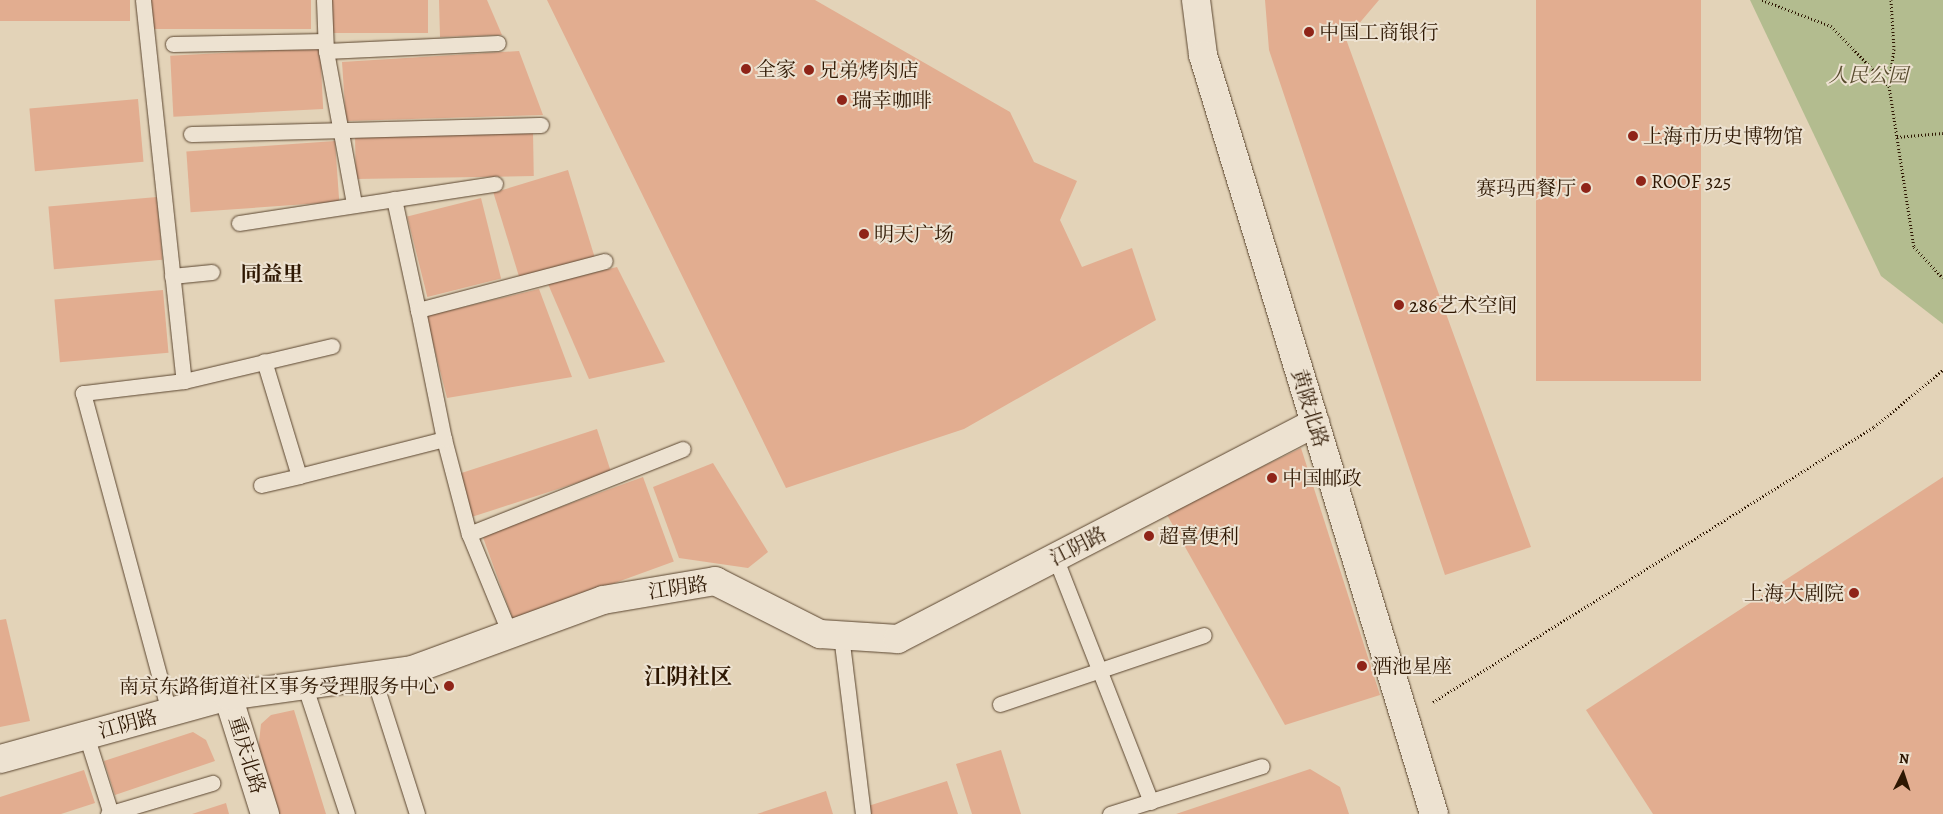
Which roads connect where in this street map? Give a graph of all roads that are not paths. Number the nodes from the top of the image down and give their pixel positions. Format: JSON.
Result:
{"nodes":[{"id":1,"x":143,"y":0,"type":"edge"},
{"id":2,"x":324,"y":0,"type":"edge"},
{"id":3,"x":1196,"y":0,"type":"edge"},
{"id":4,"x":498,"y":43,"type":"dead end"},
{"id":5,"x":173,"y":44,"type":"dead end"},
{"id":6,"x":326,"y":46,"type":"junction"},
{"id":7,"x":541,"y":125,"type":"dead end"},
{"id":8,"x":338,"y":130,"type":"junction"},
{"id":9,"x":191,"y":134,"type":"dead end"},
{"id":10,"x":495,"y":184,"type":"dead end"},
{"id":11,"x":394,"y":199,"type":"junction"},
{"id":12,"x":354,"y":204,"type":"junction"},
{"id":13,"x":239,"y":223,"type":"dead end"},
{"id":14,"x":605,"y":261,"type":"dead end"},
{"id":15,"x":212,"y":272,"type":"dead end"},
{"id":16,"x":172,"y":276,"type":"junction"},
{"id":17,"x":418,"y":310,"type":"junction"},
{"id":18,"x":332,"y":346,"type":"dead end"},
{"id":19,"x":264,"y":362,"type":"junction"},
{"id":20,"x":184,"y":381,"type":"junction"},
{"id":21,"x":1315,"y":423,"type":"junction"},
{"id":22,"x":444,"y":439,"type":"junction"},
{"id":23,"x":683,"y":449,"type":"dead end"},
{"id":24,"x":299,"y":476,"type":"junction"},
{"id":25,"x":261,"y":485,"type":"dead end"},
{"id":26,"x":469,"y":534,"type":"junction"},
{"id":27,"x":1056,"y":557,"type":"junction"},
{"id":28,"x":510,"y":634,"type":"junction"},
{"id":29,"x":841,"y":635,"type":"junction"},
{"id":30,"x":1204,"y":635,"type":"dead end"},
{"id":31,"x":357,"y":672,"type":"junction"},
{"id":32,"x":1100,"y":672,"type":"junction"},
{"id":33,"x":304,"y":684,"type":"junction"},
{"id":34,"x":228,"y":696,"type":"junction"},
{"id":35,"x":1000,"y":704,"type":"dead end"},
{"id":36,"x":169,"y":712,"type":"junction"},
{"id":37,"x":86,"y":735,"type":"junction"},
{"id":38,"x":0,"y":759,"type":"edge"},
{"id":39,"x":1262,"y":766,"type":"dead end"},
{"id":40,"x":212,"y":783,"type":"dead end"},
{"id":41,"x":1151,"y":802,"type":"junction"},
{"id":42,"x":110,"y":814,"type":"edge"},
{"id":43,"x":265,"y":814,"type":"edge"},
{"id":44,"x":347,"y":814,"type":"edge"},
{"id":45,"x":417,"y":814,"type":"edge"},
{"id":46,"x":863,"y":814,"type":"edge"},
{"id":47,"x":1110,"y":814,"type":"edge"},
{"id":48,"x":1434,"y":814,"type":"edge"}],
"edges":[{"from":1,"to":16,"type":"lane"},
{"from":2,"to":6,"type":"lane"},
{"from":3,"to":21,"type":"street","name":"黄陂北路"},
{"from":4,"to":6,"type":"lane"},
{"from":5,"to":6,"type":"lane"},
{"from":6,"to":8,"type":"lane"},
{"from":7,"to":8,"type":"lane"},
{"from":8,"to":9,"type":"lane"},
{"from":8,"to":12,"type":"lane"},
{"from":10,"to":11,"type":"lane"},
{"from":11,"to":12,"type":"lane"},
{"from":11,"to":17,"type":"lane"},
{"from":12,"to":13,"type":"lane"},
{"from":14,"to":17,"type":"lane"},
{"from":15,"to":16,"type":"lane"},
{"from":16,"to":20,"type":"lane"},
{"from":17,"to":22,"type":"lane"},
{"from":18,"to":19,"type":"lane"},
{"from":19,"to":20,"type":"lane"},
{"from":19,"to":24,"type":"lane"},
{"from":20,"to":36,"type":"lane"},
{"from":21,"to":27,"type":"street","name":"江阴路"},
{"from":21,"to":48,"type":"street","name":"黄陂北路"},
{"from":22,"to":24,"type":"lane"},
{"from":22,"to":26,"type":"lane"},
{"from":23,"to":26,"type":"lane"},
{"from":24,"to":25,"type":"lane"},
{"from":26,"to":28,"type":"lane"},
{"from":27,"to":29,"type":"street","name":"江阴路"},
{"from":27,"to":32,"type":"lane"},
{"from":28,"to":29,"type":"street","name":"江阴路"},
{"from":28,"to":31,"type":"street","name":"江阴路"},
{"from":29,"to":46,"type":"lane"},
{"from":30,"to":32,"type":"lane"},
{"from":31,"to":33,"type":"street","name":"江阴路"},
{"from":31,"to":45,"type":"lane"},
{"from":32,"to":35,"type":"lane"},
{"from":32,"to":41,"type":"lane"},
{"from":33,"to":34,"type":"street","name":"江阴路"},
{"from":33,"to":44,"type":"lane"},
{"from":34,"to":36,"type":"street","name":"江阴路"},
{"from":34,"to":43,"type":"street","name":"重庆北路"},
{"from":36,"to":37,"type":"street","name":"江阴路"},
{"from":37,"to":38,"type":"street","name":"江阴路"},
{"from":37,"to":42,"type":"lane"},
{"from":39,"to":41,"type":"lane"},
{"from":40,"to":42,"type":"lane"},
{"from":41,"to":47,"type":"lane"}]}
